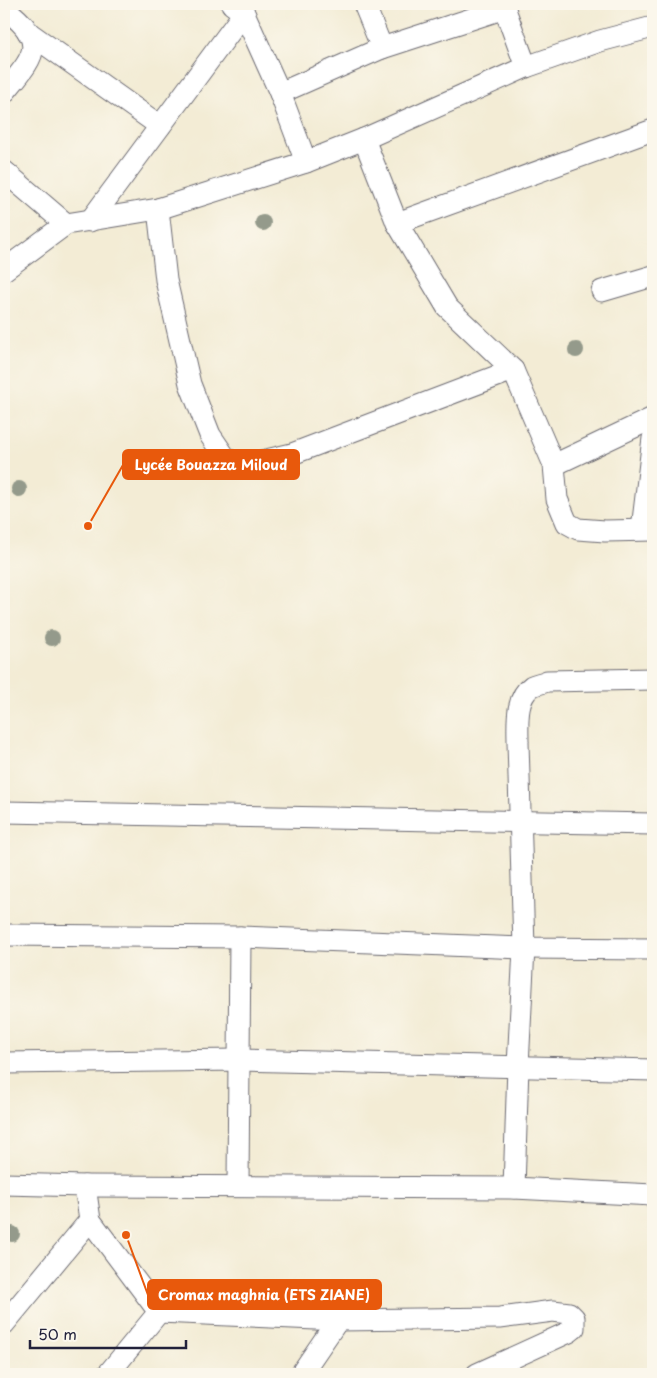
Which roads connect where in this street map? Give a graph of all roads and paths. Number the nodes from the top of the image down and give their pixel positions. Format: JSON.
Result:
{"nodes":[{"id":1,"x":364,"y":4,"type":"edge"},
{"id":2,"x":504,"y":6,"type":"edge"},
{"id":3,"x":10,"y":8,"type":"edge"},
{"id":4,"x":238,"y":8,"type":"edge"},
{"id":5,"x":653,"y":27,"type":"edge"},
{"id":6,"x":28,"y":32,"type":"junction"},
{"id":7,"x":382,"y":48,"type":"junction"},
{"id":8,"x":526,"y":67,"type":"junction"},
{"id":9,"x":4,"y":93,"type":"edge"},
{"id":10,"x":280,"y":93,"type":"junction"},
{"id":11,"x":160,"y":126,"type":"junction"},
{"id":12,"x":653,"y":130,"type":"edge"},
{"id":13,"x":364,"y":138,"type":"junction"},
{"id":14,"x":306,"y":162,"type":"junction"},
{"id":15,"x":4,"y":171,"type":"edge"},
{"id":16,"x":158,"y":208,"type":"junction"},
{"id":17,"x":90,"y":221,"type":"junction"},
{"id":18,"x":397,"y":223,"type":"junction"},
{"id":19,"x":66,"y":224,"type":"junction"},
{"id":20,"x":4,"y":270,"type":"edge"},
{"id":21,"x":653,"y":276,"type":"edge"},
{"id":22,"x":602,"y":291,"type":"dead end"},
{"id":23,"x":513,"y":370,"type":"junction"},
{"id":24,"x":653,"y":418,"type":"edge"},
{"id":25,"x":653,"y":438,"type":"edge"},
{"id":26,"x":554,"y":465,"type":"junction"},
{"id":27,"x":648,"y":530,"type":"edge"},
{"id":28,"x":653,"y":679,"type":"edge"},
{"id":29,"x":4,"y":812,"type":"edge"},
{"id":30,"x":520,"y":821,"type":"junction"},
{"id":31,"x":653,"y":824,"type":"edge"},
{"id":32,"x":4,"y":935,"type":"edge"},
{"id":33,"x":240,"y":937,"type":"junction"},
{"id":34,"x":524,"y":948,"type":"junction"},
{"id":35,"x":653,"y":949,"type":"edge"},
{"id":36,"x":238,"y":1060,"type":"junction"},
{"id":37,"x":4,"y":1063,"type":"edge"},
{"id":38,"x":518,"y":1066,"type":"junction"},
{"id":39,"x":653,"y":1070,"type":"edge"},
{"id":40,"x":4,"y":1184,"type":"edge"},
{"id":41,"x":85,"y":1186,"type":"junction"},
{"id":42,"x":238,"y":1186,"type":"junction"},
{"id":43,"x":514,"y":1188,"type":"junction"},
{"id":44,"x":653,"y":1195,"type":"edge"},
{"id":45,"x":90,"y":1220,"type":"junction"},
{"id":46,"x":159,"y":1312,"type":"junction"},
{"id":47,"x":338,"y":1320,"type":"junction"},
{"id":48,"x":4,"y":1324,"type":"edge"},
{"id":49,"x":108,"y":1374,"type":"edge"},
{"id":50,"x":301,"y":1374,"type":"edge"},
{"id":51,"x":477,"y":1374,"type":"edge"}],
"edges":[{"from":1,"to":7,"type":"street"},
{"from":2,"to":7,"type":"street"},
{"from":2,"to":8,"type":"street"},
{"from":3,"to":6,"type":"street"},
{"from":4,"to":10,"type":"street"},
{"from":4,"to":11,"type":"street"},
{"from":5,"to":8,"type":"street"},
{"from":6,"to":9,"type":"street"},
{"from":6,"to":11,"type":"street"},
{"from":7,"to":10,"type":"street"},
{"from":8,"to":13,"type":"street"},
{"from":10,"to":14,"type":"street"},
{"from":11,"to":17,"type":"street"},
{"from":12,"to":18,"type":"street"},
{"from":13,"to":14,"type":"street"},
{"from":13,"to":18,"type":"street"},
{"from":14,"to":16,"type":"street"},
{"from":15,"to":19,"type":"street"},
{"from":16,"to":17,"type":"street"},
{"from":16,"to":23,"type":"street"},
{"from":17,"to":19,"type":"street"},
{"from":18,"to":23,"type":"street"},
{"from":19,"to":20,"type":"street"},
{"from":21,"to":22,"type":"street"},
{"from":23,"to":26,"type":"street"},
{"from":24,"to":26,"type":"street"},
{"from":25,"to":27,"type":"street"},
{"from":26,"to":27,"type":"street"},
{"from":28,"to":30,"type":"street"},
{"from":29,"to":30,"type":"street"},
{"from":30,"to":31,"type":"street"},
{"from":30,"to":34,"type":"street"},
{"from":32,"to":33,"type":"street"},
{"from":33,"to":34,"type":"street"},
{"from":33,"to":36,"type":"street"},
{"from":34,"to":35,"type":"street"},
{"from":34,"to":38,"type":"street"},
{"from":36,"to":37,"type":"street"},
{"from":36,"to":38,"type":"street"},
{"from":36,"to":42,"type":"street"},
{"from":38,"to":39,"type":"street"},
{"from":38,"to":43,"type":"street"},
{"from":40,"to":41,"type":"street"},
{"from":41,"to":42,"type":"street"},
{"from":41,"to":45,"type":"street"},
{"from":42,"to":43,"type":"street"},
{"from":43,"to":44,"type":"street"},
{"from":45,"to":46,"type":"street"},
{"from":45,"to":48,"type":"street"},
{"from":46,"to":47,"type":"street"},
{"from":46,"to":49,"type":"street"},
{"from":47,"to":50,"type":"street"},
{"from":47,"to":51,"type":"street"}]}
